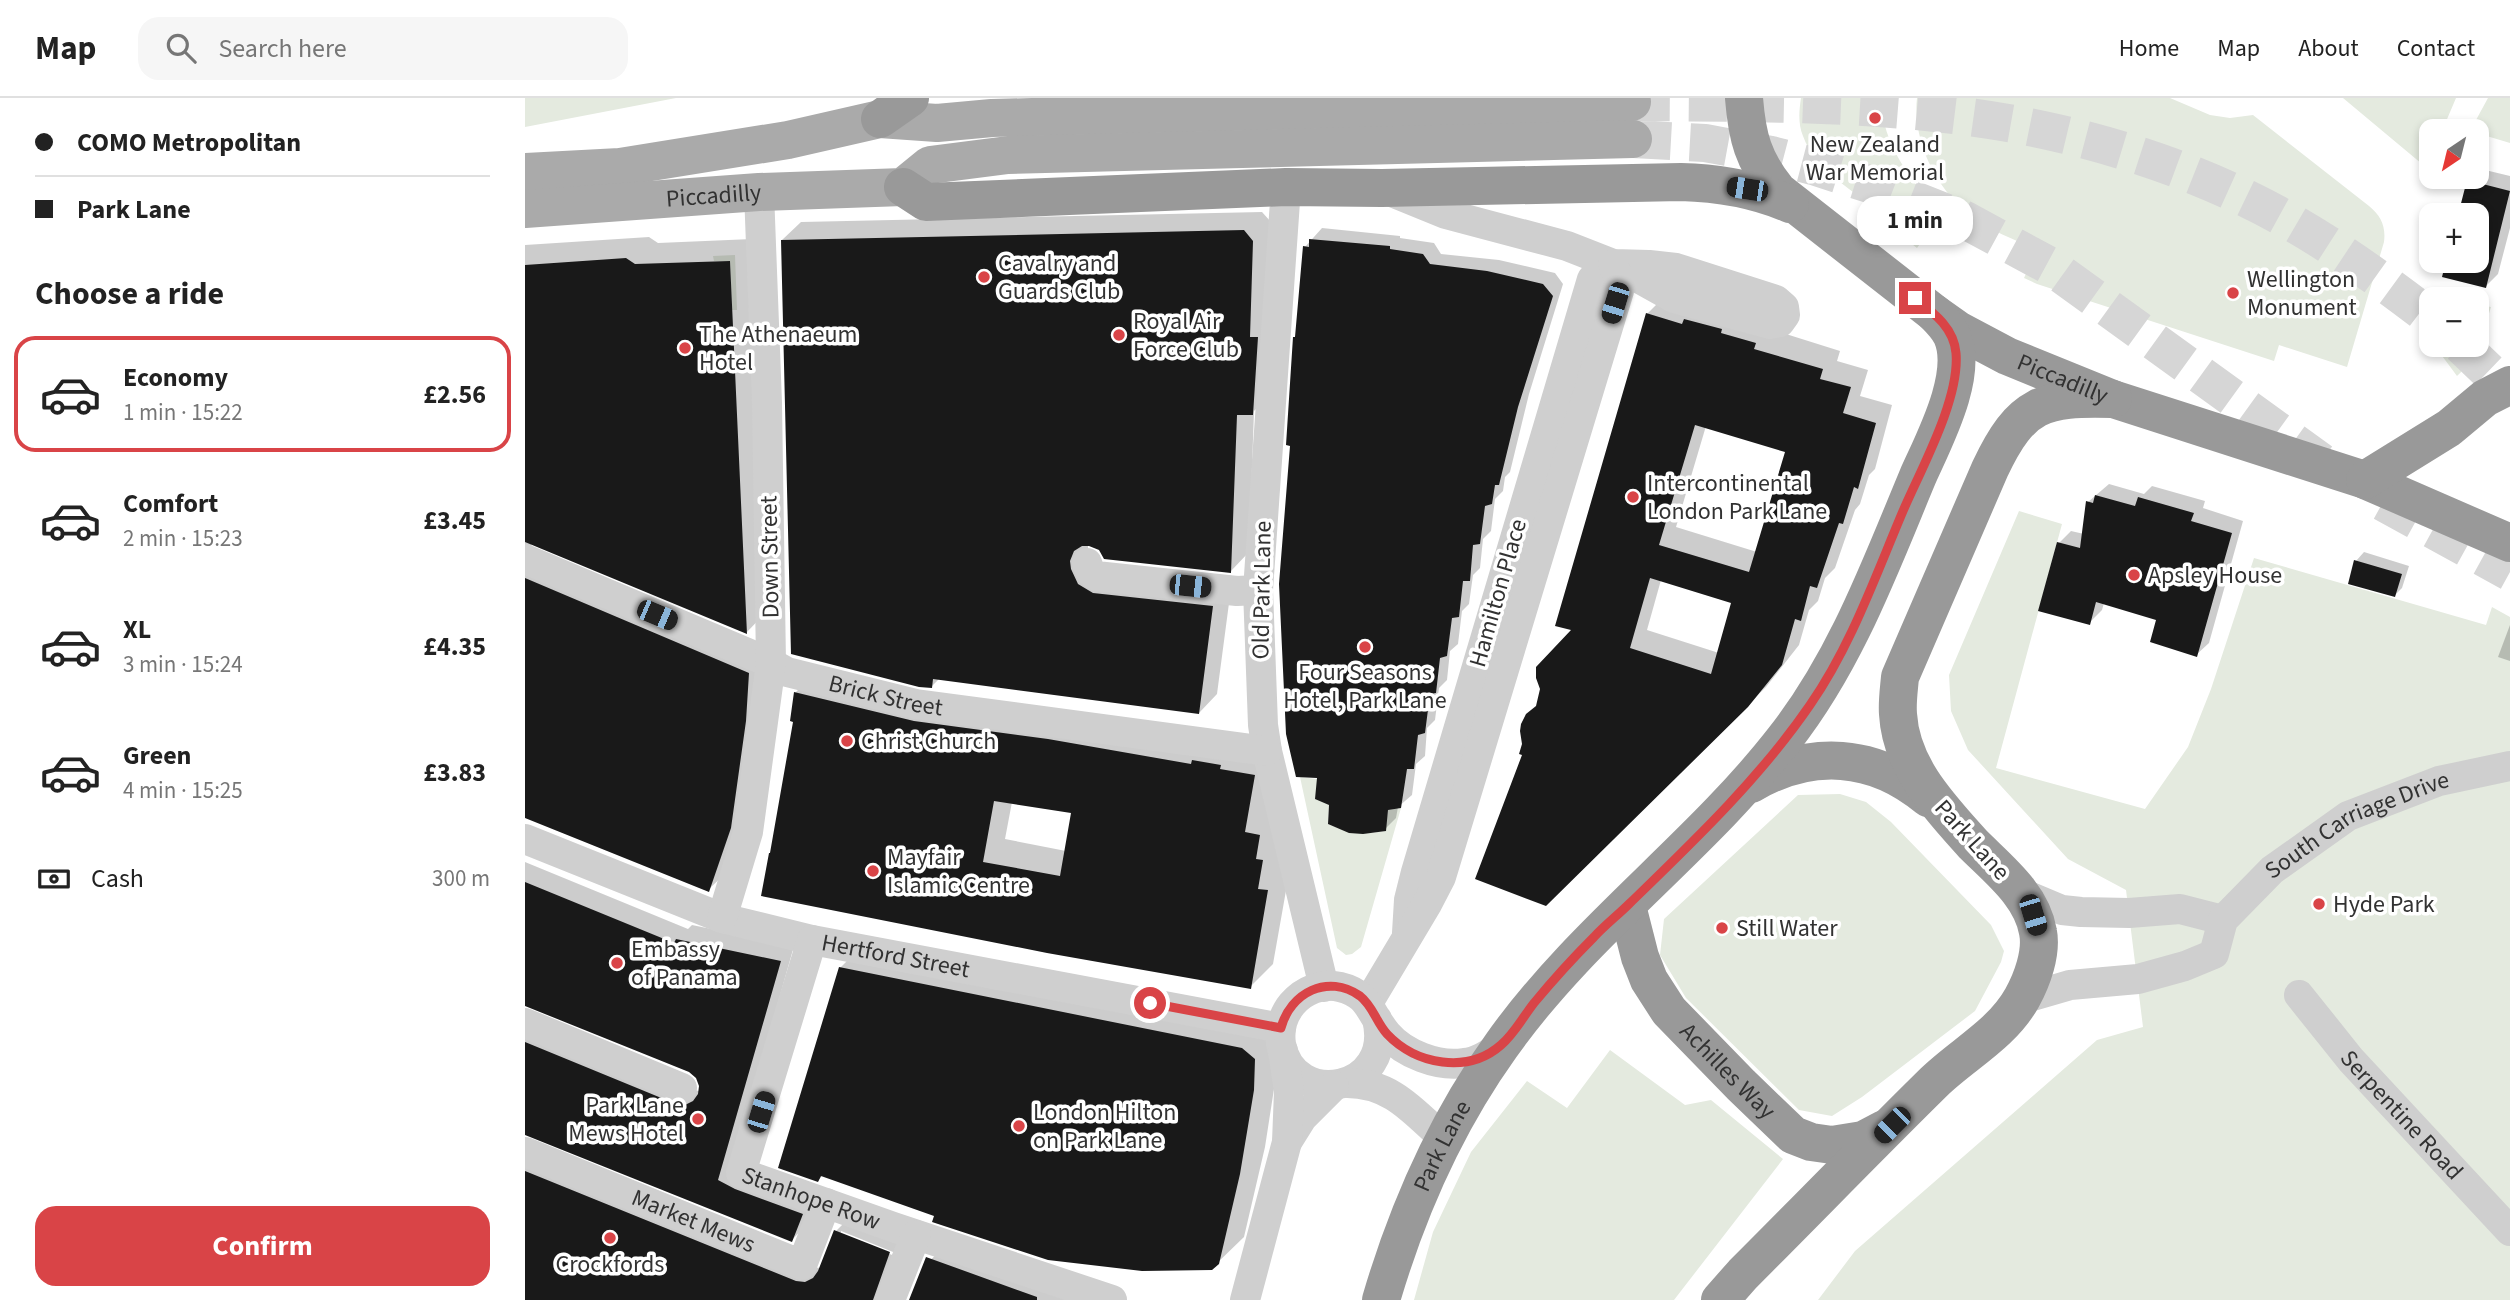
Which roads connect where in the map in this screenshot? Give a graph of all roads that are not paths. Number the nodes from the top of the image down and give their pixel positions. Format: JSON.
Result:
{"nodes":[{"id":1,"x":1744,"y":98,"type":"edge"},
{"id":2,"x":895,"y":108,"type":"edge"},
{"id":3,"x":525,"y":172,"type":"edge"},
{"id":4,"x":903,"y":187,"type":"junction"},
{"id":5,"x":1286,"y":187,"type":"junction"},
{"id":6,"x":1382,"y":188,"type":"junction"},
{"id":7,"x":759,"y":192,"type":"junction"},
{"id":8,"x":1799,"y":208,"type":"junction"},
{"id":9,"x":525,"y":209,"type":"edge"},
{"id":10,"x":1613,"y":264,"type":"junction"},
{"id":11,"x":1934,"y":313,"type":"junction"},
{"id":12,"x":2510,"y":385,"type":"edge"},
{"id":13,"x":2113,"y":399,"type":"junction"},
{"id":14,"x":2365,"y":480,"type":"junction"},
{"id":15,"x":2510,"y":543,"type":"edge"},
{"id":16,"x":525,"y":559,"type":"edge"},
{"id":17,"x":1087,"y":563,"type":"dead end"},
{"id":18,"x":1258,"y":590,"type":"junction"},
{"id":19,"x":771,"y":663,"type":"junction"},
{"id":20,"x":1267,"y":751,"type":"junction"},
{"id":21,"x":2510,"y":766,"type":"edge"},
{"id":22,"x":1731,"y":801,"type":"junction"},
{"id":23,"x":1941,"y":808,"type":"junction"},
{"id":24,"x":525,"y":839,"type":"edge"},
{"id":25,"x":2021,"y":893,"type":"junction"},
{"id":26,"x":1627,"y":906,"type":"junction"},
{"id":27,"x":722,"y":918,"type":"junction"},
{"id":28,"x":2223,"y":920,"type":"junction"},
{"id":29,"x":812,"y":940,"type":"junction"},
{"id":30,"x":1324,"y":986,"type":"junction"},
{"id":31,"x":2299,"y":995,"type":"dead end"},
{"id":32,"x":2022,"y":999,"type":"junction"},
{"id":33,"x":1372,"y":1011,"type":"junction"},
{"id":34,"x":525,"y":1023,"type":"edge"},
{"id":35,"x":1282,"y":1039,"type":"junction"},
{"id":36,"x":1502,"y":1045,"type":"junction"},
{"id":37,"x":1341,"y":1084,"type":"junction"},
{"id":38,"x":682,"y":1088,"type":"dead end"},
{"id":39,"x":1892,"y":1125,"type":"junction"},
{"id":40,"x":1443,"y":1138,"type":"junction"},
{"id":41,"x":1287,"y":1142,"type":"junction"},
{"id":42,"x":525,"y":1152,"type":"edge"},
{"id":43,"x":825,"y":1203,"type":"junction"},
{"id":44,"x":2510,"y":1231,"type":"edge"},
{"id":45,"x":916,"y":1235,"type":"junction"},
{"id":46,"x":890,"y":1300,"type":"edge"},
{"id":47,"x":1112,"y":1300,"type":"edge"},
{"id":48,"x":1245,"y":1300,"type":"edge"},
{"id":49,"x":1381,"y":1300,"type":"edge"},
{"id":50,"x":1720,"y":1300,"type":"edge"}],
"edges":[{"from":1,"to":8,"type":"highway"},
{"from":2,"to":3,"type":"main road","name":"Piccadilly"},
{"from":2,"to":4,"type":"main road","name":"Piccadilly"},
{"from":4,"to":5,"type":"highway"},
{"from":4,"to":7,"type":"main road","name":"Piccadilly"},
{"from":5,"to":6,"type":"highway"},
{"from":5,"to":18,"type":"street","name":"Old Park Lane"},
{"from":6,"to":8,"type":"highway"},
{"from":6,"to":10,"type":"street"},
{"from":7,"to":9,"type":"main road","name":"Piccadilly"},
{"from":7,"to":19,"type":"street","name":"Down Street"},
{"from":8,"to":11,"type":"highway","name":"Piccadilly"},
{"from":10,"to":10,"type":"street"},
{"from":10,"to":33,"type":"street","name":"Hamilton Place"},
{"from":11,"to":13,"type":"highway","name":"Piccadilly"},
{"from":11,"to":22,"type":"highway","name":"Park Lane"},
{"from":12,"to":14,"type":"highway"},
{"from":13,"to":14,"type":"highway","name":"Piccadilly"},
{"from":13,"to":23,"type":"highway","name":"Park Lane"},
{"from":14,"to":15,"type":"highway","name":"Piccadilly"},
{"from":16,"to":19,"type":"street","name":"Brick Street"},
{"from":17,"to":18,"type":"street"},
{"from":18,"to":20,"type":"street","name":"Old Park Lane"},
{"from":19,"to":20,"type":"street","name":"Brick Street"},
{"from":19,"to":27,"type":"street","name":"Down Street"},
{"from":20,"to":30,"type":"street","name":"Old Park Lane"},
{"from":21,"to":28,"type":"street","name":"South Carriage Drive"},
{"from":22,"to":23,"type":"highway"},
{"from":22,"to":26,"type":"highway","name":"Park Lane"},
{"from":23,"to":25,"type":"highway","name":"Park Lane"},
{"from":24,"to":27,"type":"street","name":"Hertford Street"},
{"from":25,"to":28,"type":"street"},
{"from":25,"to":32,"type":"highway","name":"Park Lane"},
{"from":26,"to":36,"type":"highway","name":"Park Lane"},
{"from":26,"to":39,"type":"highway","name":"Achilles Way"},
{"from":27,"to":29,"type":"street","name":"Hertford Street"},
{"from":28,"to":32,"type":"street"},
{"from":29,"to":35,"type":"street","name":"Hertford Street"},
{"from":29,"to":43,"type":"street","name":"Stanhope Row"},
{"from":30,"to":33,"type":"street"},
{"from":30,"to":35,"type":"street"},
{"from":31,"to":44,"type":"street","name":"Serpentine Road"},
{"from":32,"to":39,"type":"highway","name":"Park Lane"},
{"from":33,"to":36,"type":"street"},
{"from":33,"to":37,"type":"street"},
{"from":34,"to":38,"type":"street"},
{"from":35,"to":37,"type":"street"},
{"from":35,"to":41,"type":"street"},
{"from":36,"to":40,"type":"highway","name":"Park Lane"},
{"from":37,"to":40,"type":"street"},
{"from":37,"to":41,"type":"street"},
{"from":39,"to":50,"type":"highway","name":"Park Lane"},
{"from":40,"to":49,"type":"highway","name":"Park Lane"},
{"from":41,"to":48,"type":"street"},
{"from":42,"to":43,"type":"street","name":"Market Mews"},
{"from":43,"to":45,"type":"street","name":"Stanhope Row"},
{"from":45,"to":46,"type":"street"},
{"from":45,"to":47,"type":"street","name":"Stanhope Row"}]}
